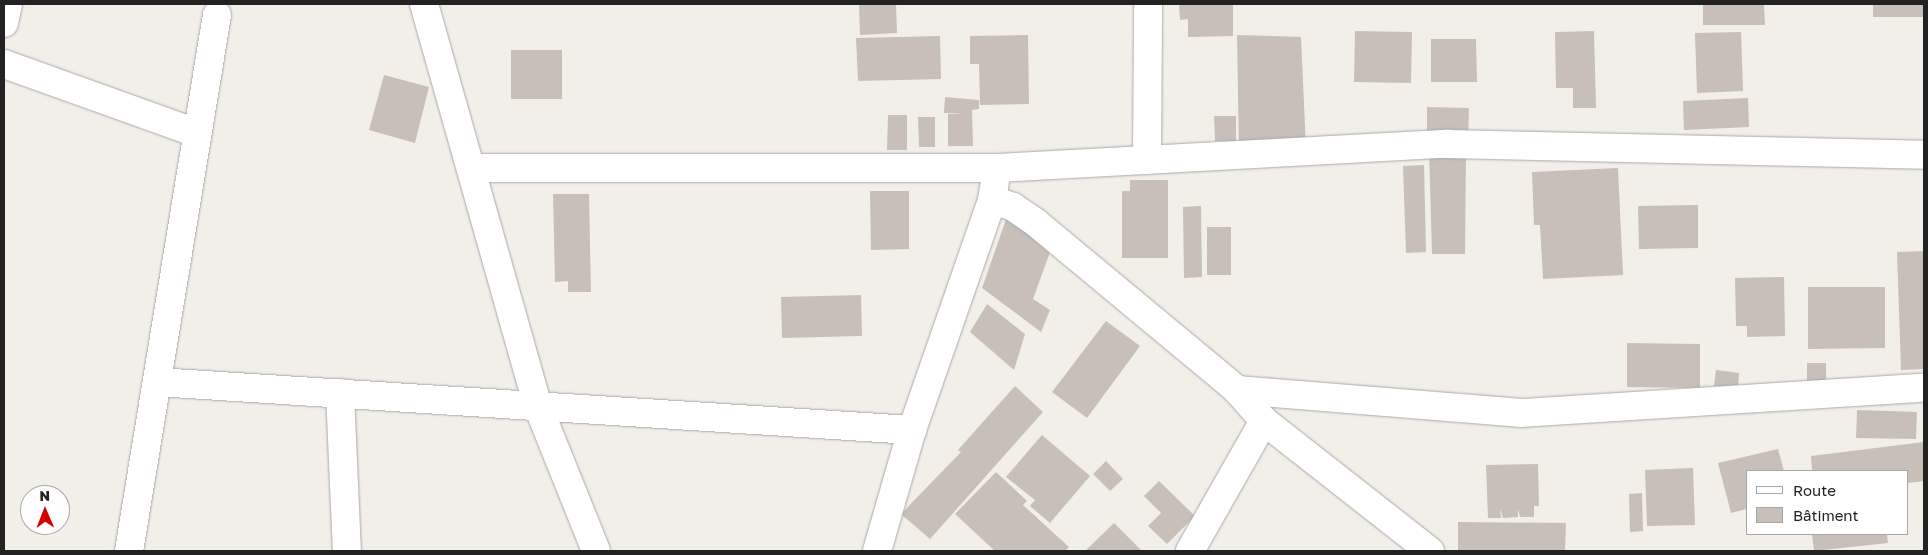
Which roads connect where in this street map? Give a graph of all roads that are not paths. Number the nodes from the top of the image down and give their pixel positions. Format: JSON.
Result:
{"nodes":[{"id":1,"x":8,"y":4,"type":"edge"},
{"id":2,"x":424,"y":4,"type":"edge"},
{"id":3,"x":1148,"y":4,"type":"edge"},
{"id":4,"x":217,"y":15,"type":"dead end"},
{"id":5,"x":4,"y":23,"type":"edge"},
{"id":6,"x":4,"y":64,"type":"edge"},
{"id":7,"x":197,"y":133,"type":"junction"},
{"id":8,"x":1924,"y":155,"type":"edge"},
{"id":9,"x":1147,"y":160,"type":"junction"},
{"id":10,"x":472,"y":168,"type":"junction"},
{"id":11,"x":997,"y":168,"type":"junction"},
{"id":12,"x":992,"y":200,"type":"junction"},
{"id":13,"x":157,"y":382,"type":"junction"},
{"id":14,"x":1924,"y":388,"type":"edge"},
{"id":15,"x":1237,"y":390,"type":"junction"},
{"id":16,"x":340,"y":393,"type":"junction"},
{"id":17,"x":536,"y":404,"type":"junction"},
{"id":18,"x":1264,"y":421,"type":"junction"},
{"id":19,"x":912,"y":430,"type":"junction"},
{"id":20,"x":130,"y":551,"type":"edge"},
{"id":21,"x":347,"y":551,"type":"edge"},
{"id":22,"x":596,"y":551,"type":"edge"},
{"id":23,"x":877,"y":551,"type":"edge"},
{"id":24,"x":1190,"y":551,"type":"edge"},
{"id":25,"x":1430,"y":551,"type":"edge"}],
"edges":[{"from":1,"to":5,"type":"street"},
{"from":2,"to":10,"type":"street"},
{"from":3,"to":9,"type":"street"},
{"from":4,"to":7,"type":"street"},
{"from":6,"to":7,"type":"street"},
{"from":7,"to":13,"type":"street"},
{"from":8,"to":9,"type":"street"},
{"from":9,"to":11,"type":"street"},
{"from":10,"to":11,"type":"street"},
{"from":10,"to":17,"type":"street"},
{"from":11,"to":12,"type":"street"},
{"from":12,"to":15,"type":"street"},
{"from":12,"to":19,"type":"street"},
{"from":13,"to":16,"type":"street"},
{"from":13,"to":20,"type":"street"},
{"from":14,"to":15,"type":"street"},
{"from":15,"to":18,"type":"street"},
{"from":16,"to":17,"type":"street"},
{"from":16,"to":21,"type":"street"},
{"from":17,"to":19,"type":"street"},
{"from":17,"to":22,"type":"street"},
{"from":18,"to":24,"type":"street"},
{"from":18,"to":25,"type":"street"},
{"from":19,"to":23,"type":"street"}]}
